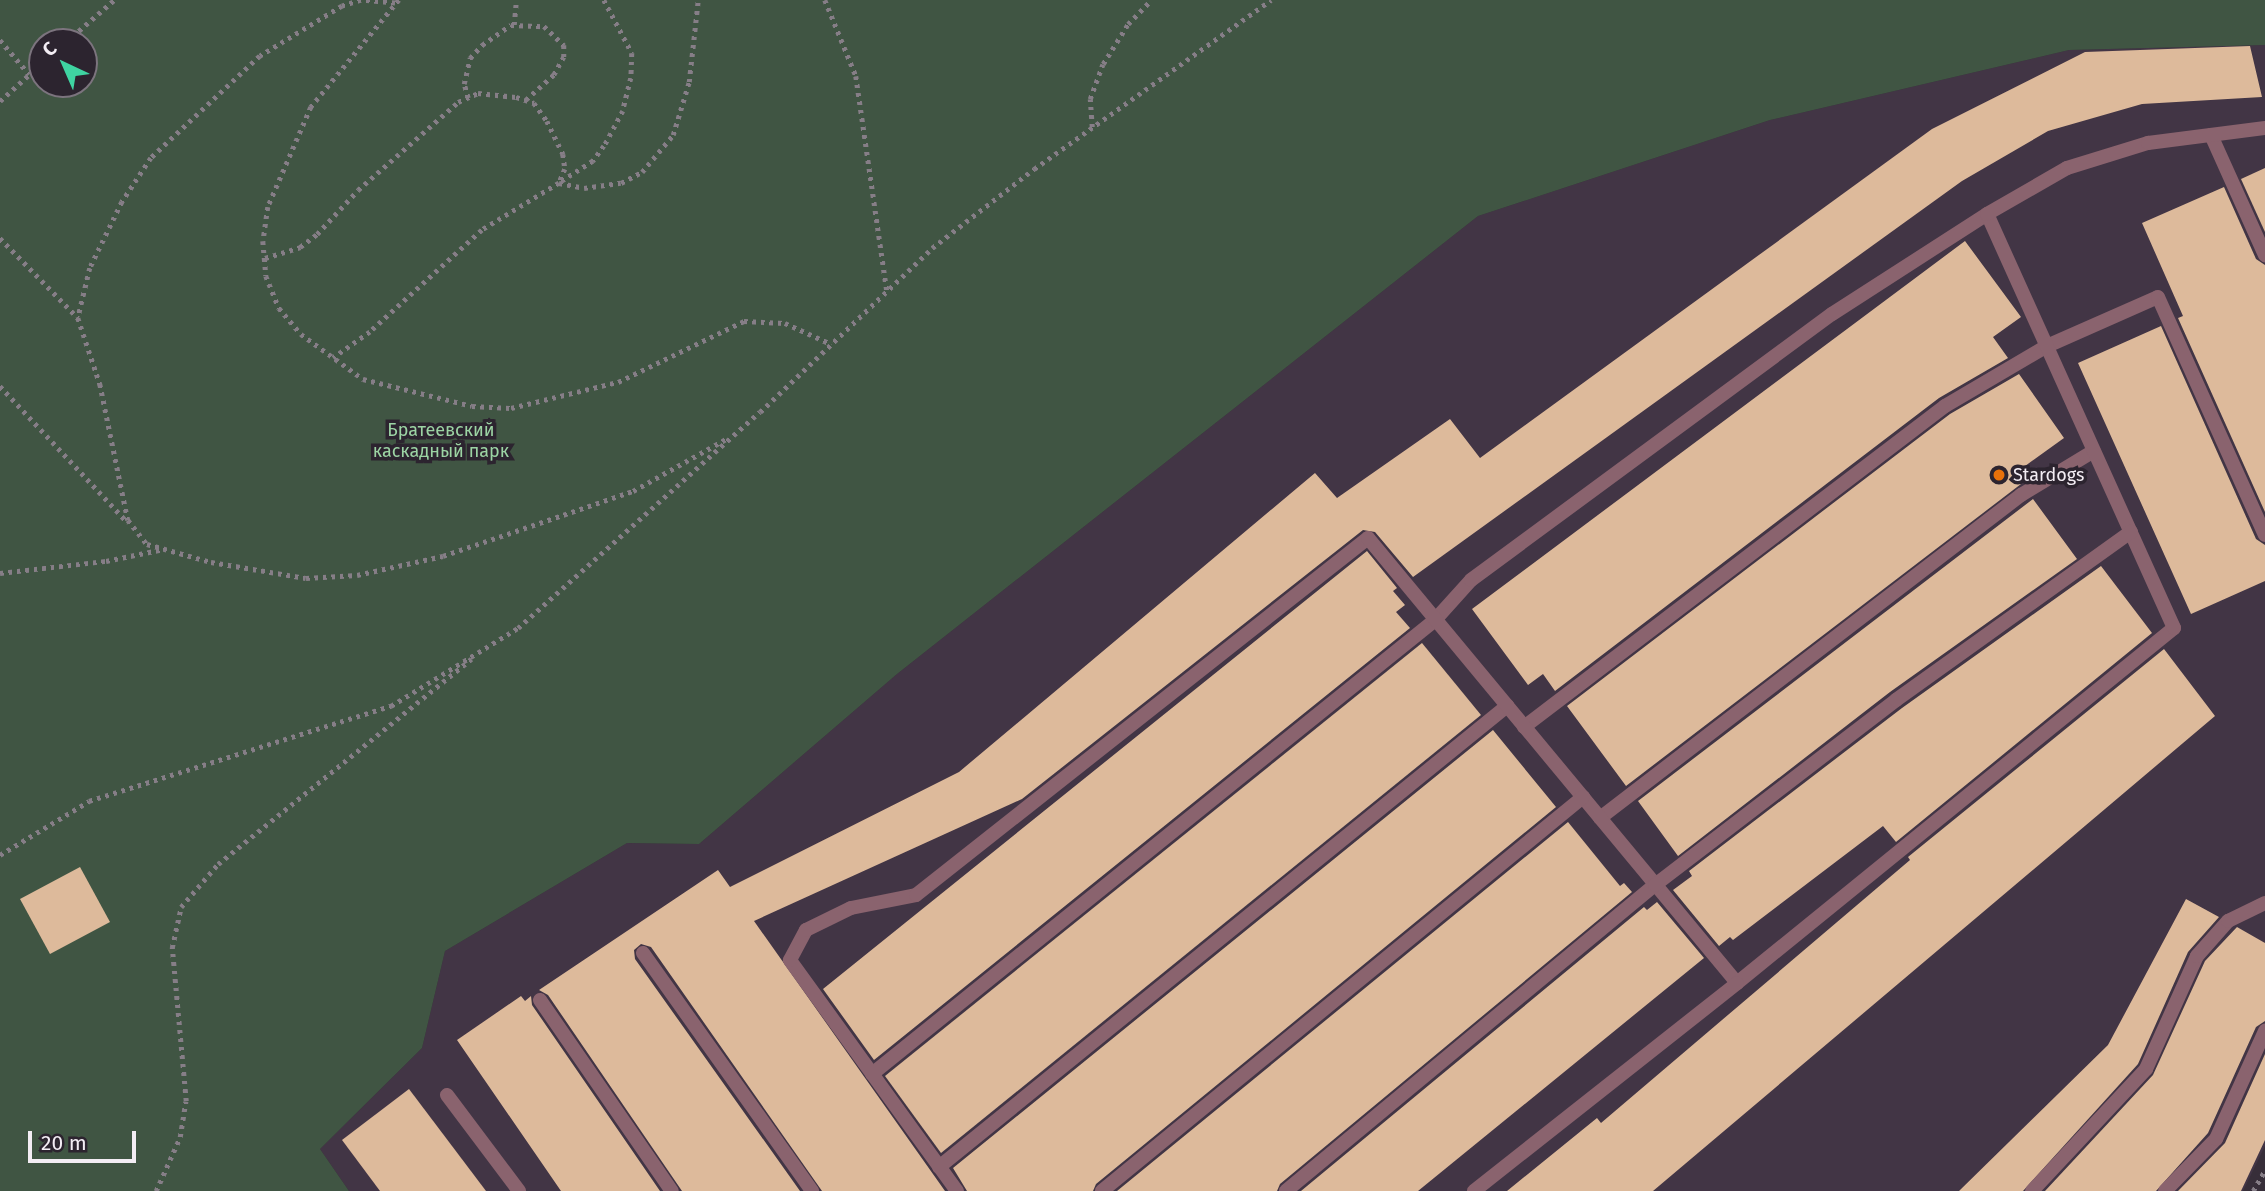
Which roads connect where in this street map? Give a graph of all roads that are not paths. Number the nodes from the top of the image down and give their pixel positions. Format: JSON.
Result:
{"nodes":[{"id":1,"x":2265,"y":128,"type":"edge"},
{"id":2,"x":2211,"y":135,"type":"junction"},
{"id":3,"x":1987,"y":214,"type":"junction"},
{"id":4,"x":2265,"y":255,"type":"edge"},
{"id":5,"x":2047,"y":346,"type":"junction"},
{"id":6,"x":2094,"y":451,"type":"junction"},
{"id":7,"x":2131,"y":532,"type":"junction"},
{"id":8,"x":2265,"y":535,"type":"edge"},
{"id":9,"x":1435,"y":620,"type":"junction"},
{"id":10,"x":1507,"y":706,"type":"junction"},
{"id":11,"x":1524,"y":727,"type":"junction"},
{"id":12,"x":1583,"y":797,"type":"junction"},
{"id":13,"x":1600,"y":818,"type":"junction"},
{"id":14,"x":1655,"y":885,"type":"junction"},
{"id":15,"x":2265,"y":903,"type":"edge"},
{"id":16,"x":643,"y":953,"type":"dead end"},
{"id":17,"x":1737,"y":983,"type":"junction"},
{"id":18,"x":540,"y":1000,"type":"dead end"},
{"id":19,"x":2265,"y":1031,"type":"edge"},
{"id":20,"x":872,"y":1074,"type":"junction"},
{"id":21,"x":447,"y":1096,"type":"dead end"},
{"id":22,"x":939,"y":1167,"type":"junction"},
{"id":23,"x":519,"y":1191,"type":"edge"},
{"id":24,"x":673,"y":1191,"type":"edge"},
{"id":25,"x":812,"y":1191,"type":"edge"},
{"id":26,"x":957,"y":1191,"type":"edge"},
{"id":27,"x":1102,"y":1191,"type":"edge"},
{"id":28,"x":1286,"y":1191,"type":"edge"},
{"id":29,"x":1474,"y":1191,"type":"edge"},
{"id":30,"x":2032,"y":1191,"type":"edge"},
{"id":31,"x":2165,"y":1191,"type":"edge"}],
"edges":[{"from":1,"to":2,"type":"lane"},
{"from":2,"to":3,"type":"lane"},
{"from":2,"to":4,"type":"lane"},
{"from":3,"to":5,"type":"lane"},
{"from":3,"to":9,"type":"lane"},
{"from":5,"to":6,"type":"lane"},
{"from":5,"to":8,"type":"lane"},
{"from":5,"to":11,"type":"lane"},
{"from":6,"to":7,"type":"lane"},
{"from":6,"to":13,"type":"lane"},
{"from":7,"to":14,"type":"lane"},
{"from":7,"to":17,"type":"lane"},
{"from":9,"to":10,"type":"lane"},
{"from":9,"to":20,"type":"lane"},
{"from":9,"to":20,"type":"lane"},
{"from":10,"to":11,"type":"lane"},
{"from":10,"to":22,"type":"lane"},
{"from":11,"to":12,"type":"lane"},
{"from":12,"to":13,"type":"lane"},
{"from":12,"to":27,"type":"lane"},
{"from":13,"to":14,"type":"lane"},
{"from":14,"to":17,"type":"lane"},
{"from":14,"to":28,"type":"lane"},
{"from":15,"to":30,"type":"lane"},
{"from":16,"to":25,"type":"lane"},
{"from":17,"to":29,"type":"lane"},
{"from":18,"to":24,"type":"lane"},
{"from":19,"to":31,"type":"lane"},
{"from":20,"to":22,"type":"lane"},
{"from":21,"to":23,"type":"lane"},
{"from":22,"to":26,"type":"lane"}]}
